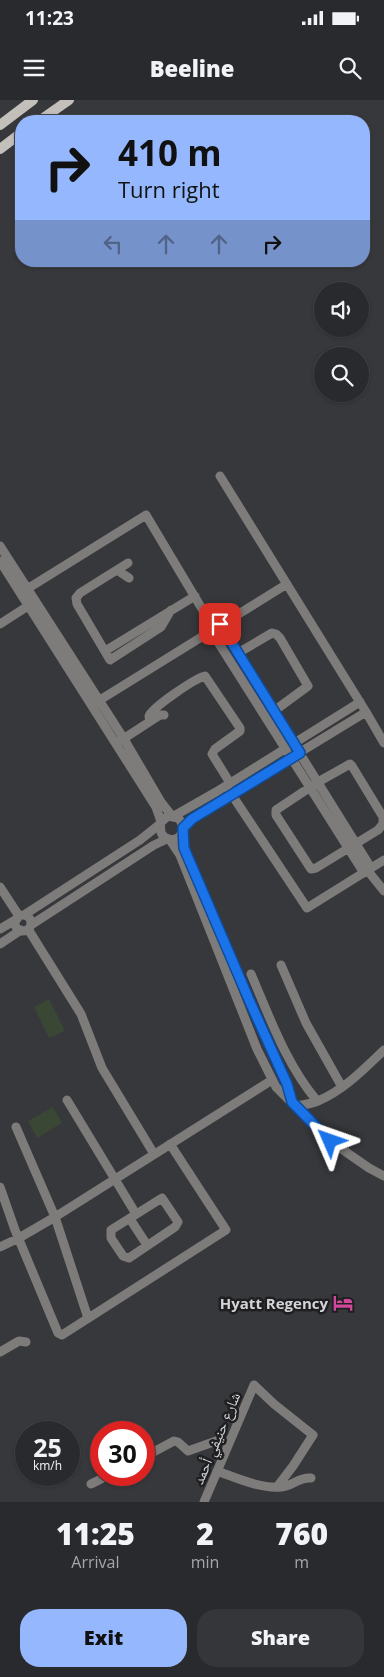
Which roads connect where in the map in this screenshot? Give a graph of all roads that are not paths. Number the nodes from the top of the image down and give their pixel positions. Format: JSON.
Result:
{"nodes":[{"id":1,"x":33,"y":100,"type":"edge"},
{"id":2,"x":69,"y":100,"type":"edge"},
{"id":3,"x":48,"y":115,"type":"edge"},
{"id":4,"x":0,"y":125,"type":"edge"},
{"id":5,"x":15,"y":138,"type":"edge"},
{"id":6,"x":0,"y":149,"type":"edge"},
{"id":7,"x":220,"y":476,"type":"dead end"},
{"id":8,"x":0,"y":546,"type":"edge"},
{"id":9,"x":0,"y":561,"type":"edge"},
{"id":10,"x":128,"y":563,"type":"dead end"},
{"id":11,"x":117,"y":570,"type":"junction"},
{"id":12,"x":4,"y":576,"type":"edge"},
{"id":13,"x":129,"y":578,"type":"dead end"},
{"id":14,"x":287,"y":584,"type":"junction"},
{"id":15,"x":27,"y":589,"type":"junction"},
{"id":16,"x":195,"y":596,"type":"junction"},
{"id":17,"x":28,"y":606,"type":"junction"},
{"id":18,"x":0,"y":624,"type":"edge"},
{"id":19,"x":215,"y":628,"type":"junction"},
{"id":20,"x":238,"y":653,"type":"junction"},
{"id":21,"x":360,"y":702,"type":"junction"},
{"id":22,"x":95,"y":704,"type":"junction"},
{"id":23,"x":274,"y":711,"type":"junction"},
{"id":24,"x":366,"y":712,"type":"junction"},
{"id":25,"x":164,"y":715,"type":"dead end"},
{"id":26,"x":150,"y":721,"type":"junction"},
{"id":27,"x":120,"y":742,"type":"junction"},
{"id":28,"x":294,"y":743,"type":"junction"},
{"id":29,"x":384,"y":743,"type":"edge"},
{"id":30,"x":286,"y":749,"type":"junction"},
{"id":31,"x":300,"y":753,"type":"junction"},
{"id":32,"x":291,"y":758,"type":"junction"},
{"id":33,"x":318,"y":782,"type":"junction"},
{"id":34,"x":228,"y":785,"type":"junction"},
{"id":35,"x":310,"y":788,"type":"junction"},
{"id":36,"x":232,"y":795,"type":"junction"},
{"id":37,"x":173,"y":816,"type":"junction"},
{"id":38,"x":161,"y":823,"type":"junction"},
{"id":39,"x":183,"y":830,"type":"junction"},
{"id":40,"x":169,"y":839,"type":"junction"},
{"id":41,"x":353,"y":846,"type":"junction"},
{"id":42,"x":384,"y":860,"type":"edge"},
{"id":43,"x":368,"y":870,"type":"junction"},
{"id":44,"x":0,"y":888,"type":"edge"},
{"id":45,"x":384,"y":891,"type":"edge"},
{"id":46,"x":20,"y":917,"type":"junction"},
{"id":47,"x":26,"y":928,"type":"junction"},
{"id":48,"x":0,"y":929,"type":"edge"},
{"id":49,"x":0,"y":944,"type":"edge"},
{"id":50,"x":281,"y":965,"type":"dead end"},
{"id":51,"x":251,"y":974,"type":"dead end"},
{"id":52,"x":384,"y":1050,"type":"edge"},
{"id":53,"x":272,"y":1080,"type":"junction"},
{"id":54,"x":342,"y":1087,"type":"junction"},
{"id":55,"x":67,"y":1100,"type":"dead end"},
{"id":56,"x":317,"y":1102,"type":"junction"},
{"id":57,"x":293,"y":1104,"type":"junction"},
{"id":58,"x":16,"y":1127,"type":"dead end"},
{"id":59,"x":170,"y":1144,"type":"junction"},
{"id":60,"x":154,"y":1154,"type":"junction"},
{"id":61,"x":384,"y":1176,"type":"edge"},
{"id":62,"x":114,"y":1179,"type":"junction"},
{"id":63,"x":0,"y":1187,"type":"edge"},
{"id":64,"x":133,"y":1216,"type":"junction"},
{"id":65,"x":55,"y":1217,"type":"junction"},
{"id":66,"x":19,"y":1238,"type":"junction"},
{"id":67,"x":147,"y":1245,"type":"junction"},
{"id":68,"x":0,"y":1247,"type":"edge"},
{"id":69,"x":88,"y":1318,"type":"junction"},
{"id":70,"x":26,"y":1342,"type":"dead end"},
{"id":71,"x":0,"y":1352,"type":"edge"},
{"id":72,"x":229,"y":1443,"type":"junction"},
{"id":73,"x":155,"y":1452,"type":"edge"},
{"id":74,"x":217,"y":1471,"type":"junction"},
{"id":75,"x":311,"y":1478,"type":"dead end"},
{"id":76,"x":277,"y":1487,"type":"junction"},
{"id":77,"x":204,"y":1502,"type":"edge"}],
"edges":[{"from":1,"to":4,"type":"main road"},
{"from":2,"to":3,"type":"main road"},
{"from":5,"to":6,"type":"main road"},
{"from":7,"to":14,"type":"street"},
{"from":8,"to":15,"type":"street"},
{"from":9,"to":12,"type":"street"},
{"from":10,"to":11,"type":"street"},
{"from":11,"to":13,"type":"street"},
{"from":11,"to":16,"type":"street"},
{"from":12,"to":17,"type":"street"},
{"from":14,"to":19,"type":"street"},
{"from":14,"to":21,"type":"street"},
{"from":15,"to":16,"type":"street"},
{"from":15,"to":22,"type":"street"},
{"from":16,"to":19,"type":"street"},
{"from":17,"to":18,"type":"street"},
{"from":17,"to":22,"type":"street"},
{"from":19,"to":20,"type":"street"},
{"from":19,"to":22,"type":"street"},
{"from":19,"to":30,"type":"street"},
{"from":20,"to":23,"type":"street"},
{"from":20,"to":23,"type":"street"},
{"from":21,"to":24,"type":"street"},
{"from":21,"to":28,"type":"street"},
{"from":22,"to":27,"type":"street"},
{"from":23,"to":28,"type":"street"},
{"from":24,"to":29,"type":"street"},
{"from":24,"to":31,"type":"street"},
{"from":25,"to":26,"type":"street"},
{"from":26,"to":27,"type":"street"},
{"from":26,"to":34,"type":"street"},
{"from":27,"to":37,"type":"street"},
{"from":27,"to":38,"type":"street"},
{"from":28,"to":30,"type":"street"},
{"from":28,"to":31,"type":"street"},
{"from":30,"to":32,"type":"street"},
{"from":30,"to":34,"type":"street"},
{"from":31,"to":32,"type":"street"},
{"from":31,"to":33,"type":"street"},
{"from":32,"to":35,"type":"street"},
{"from":32,"to":36,"type":"street"},
{"from":33,"to":35,"type":"street"},
{"from":33,"to":41,"type":"street"},
{"from":33,"to":41,"type":"street"},
{"from":34,"to":36,"type":"street"},
{"from":34,"to":37,"type":"street"},
{"from":35,"to":41,"type":"street"},
{"from":35,"to":41,"type":"street"},
{"from":36,"to":39,"type":"street"},
{"from":36,"to":43,"type":"street"},
{"from":37,"to":38,"type":"street"},
{"from":37,"to":39,"type":"street"},
{"from":38,"to":40,"type":"street"},
{"from":38,"to":46,"type":"street"},
{"from":39,"to":40,"type":"street"},
{"from":39,"to":57,"type":"street"},
{"from":40,"to":47,"type":"street"},
{"from":40,"to":53,"type":"street"},
{"from":41,"to":43,"type":"street"},
{"from":42,"to":43,"type":"street"},
{"from":43,"to":45,"type":"street"},
{"from":44,"to":46,"type":"street"},
{"from":46,"to":47,"type":"street"},
{"from":46,"to":47,"type":"street"},
{"from":46,"to":48,"type":"street"},
{"from":47,"to":49,"type":"street"},
{"from":47,"to":60,"type":"street"},
{"from":50,"to":54,"type":"street"},
{"from":51,"to":56,"type":"street"},
{"from":52,"to":54,"type":"street"},
{"from":53,"to":57,"type":"street"},
{"from":53,"to":59,"type":"street"},
{"from":54,"to":56,"type":"street"},
{"from":55,"to":62,"type":"street"},
{"from":56,"to":57,"type":"street"},
{"from":57,"to":61,"type":"street"},
{"from":58,"to":65,"type":"street"},
{"from":59,"to":60,"type":"street"},
{"from":59,"to":69,"type":"street"},
{"from":60,"to":62,"type":"street"},
{"from":62,"to":64,"type":"street"},
{"from":62,"to":65,"type":"street"},
{"from":63,"to":66,"type":"street"},
{"from":64,"to":67,"type":"street"},
{"from":64,"to":67,"type":"street"},
{"from":64,"to":67,"type":"street"},
{"from":65,"to":66,"type":"street"},
{"from":65,"to":69,"type":"street"},
{"from":66,"to":68,"type":"street"},
{"from":66,"to":69,"type":"street"},
{"from":70,"to":71,"type":"street"},
{"from":72,"to":73,"type":"street"},
{"from":72,"to":74,"type":"street","name":"شارع حنيفي أحمد"},
{"from":72,"to":76,"type":"street","name":"شارع حنيفي أحمد"},
{"from":74,"to":76,"type":"street"},
{"from":74,"to":77,"type":"street","name":"شارع حنيفي أحمد"},
{"from":75,"to":76,"type":"street"}]}
